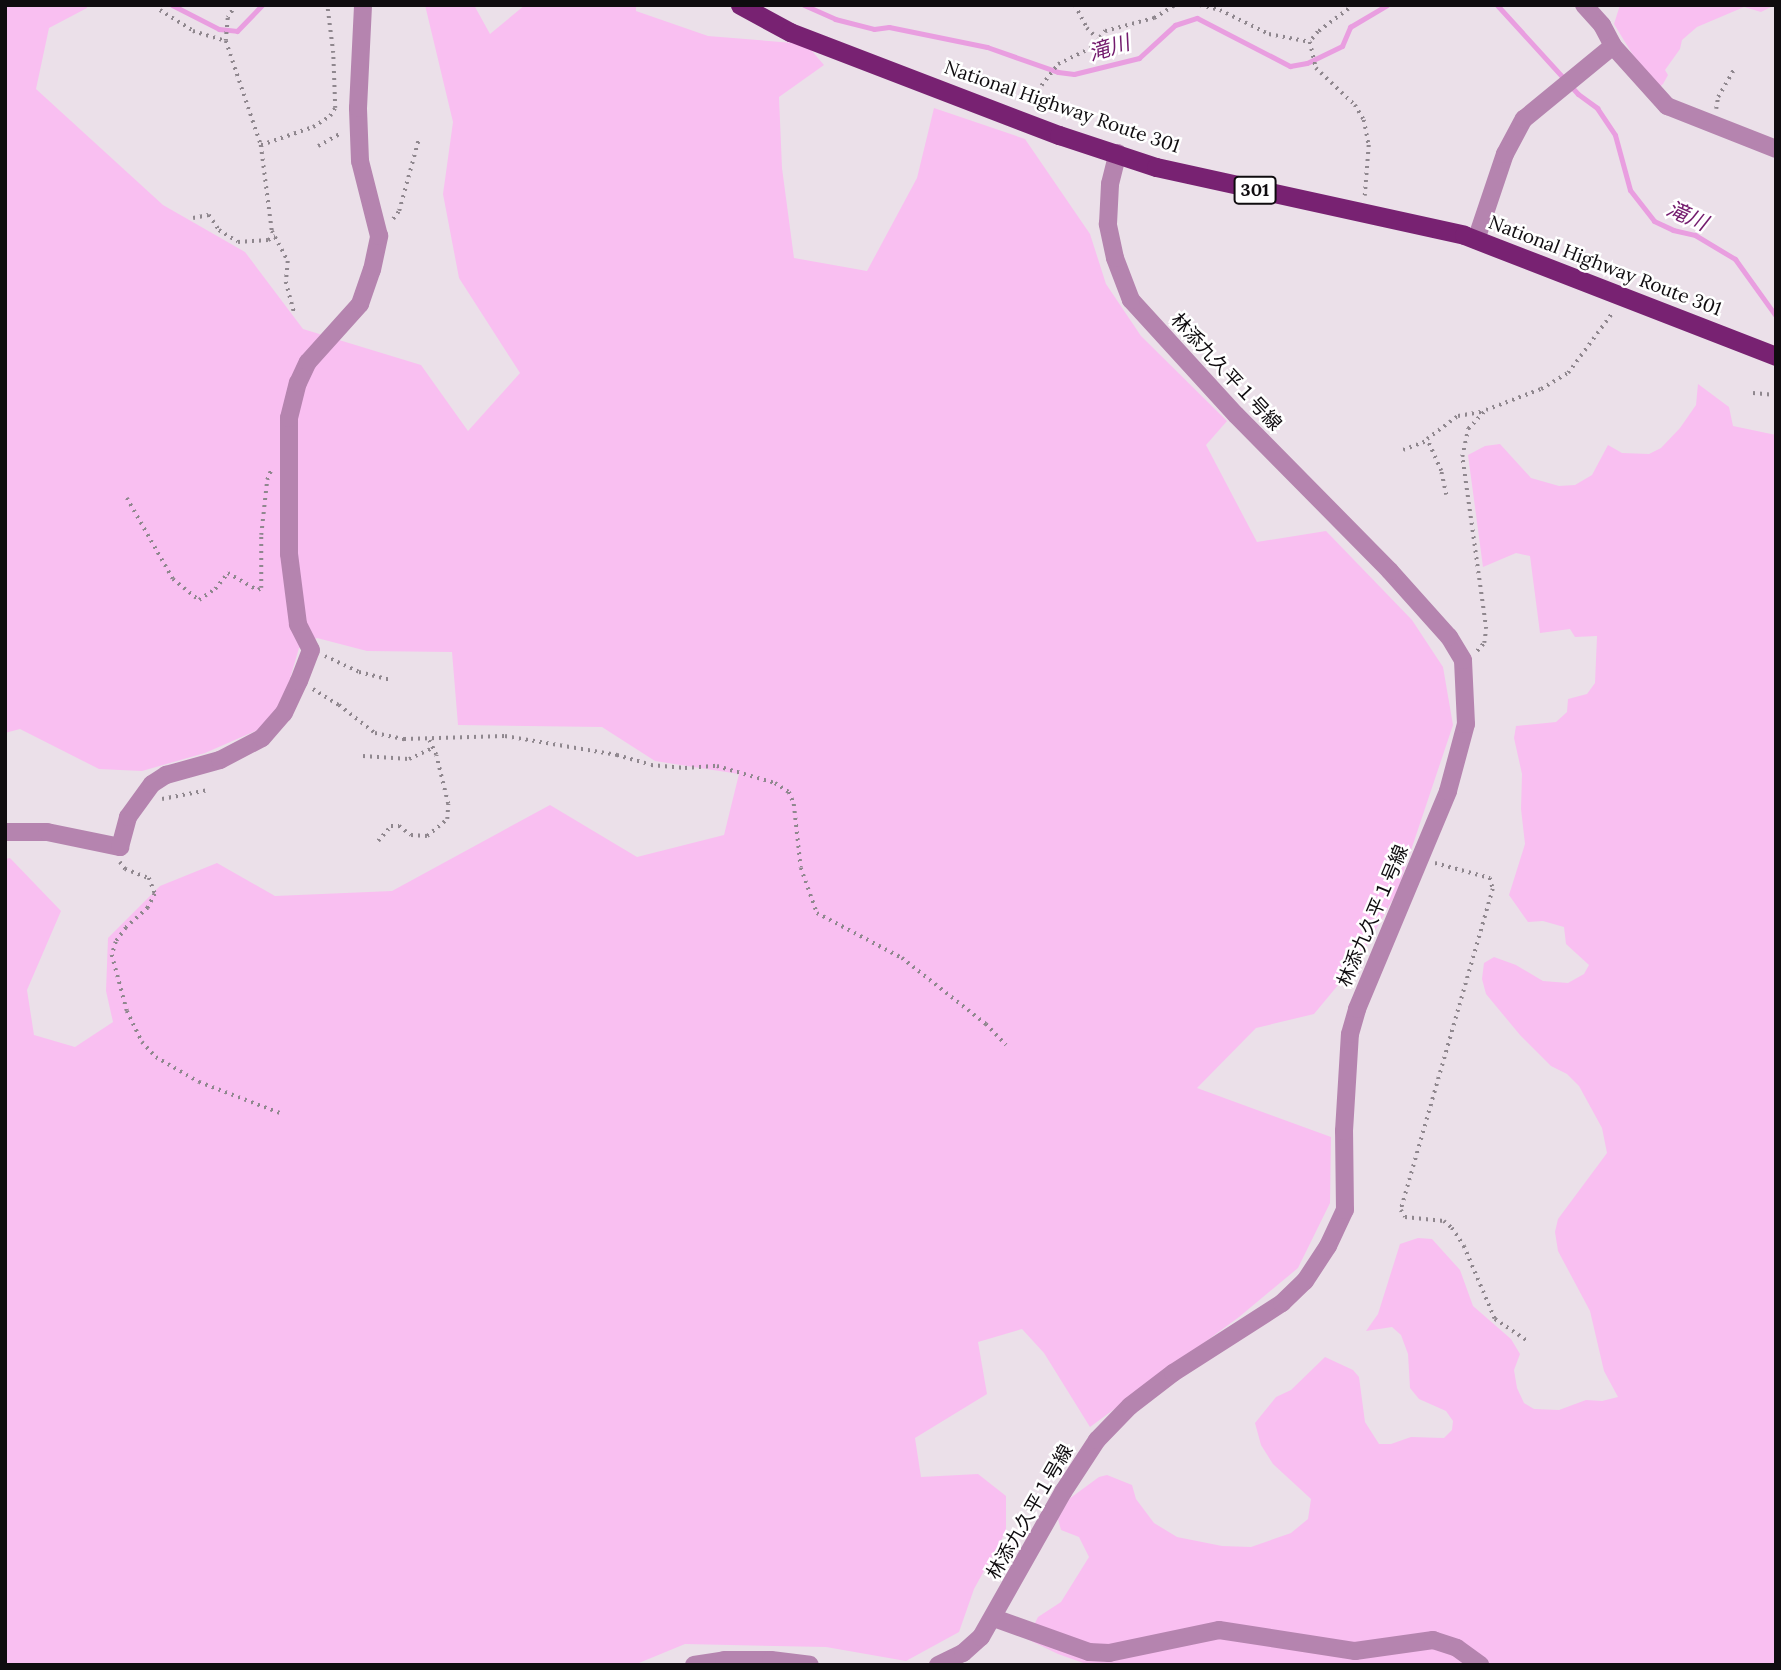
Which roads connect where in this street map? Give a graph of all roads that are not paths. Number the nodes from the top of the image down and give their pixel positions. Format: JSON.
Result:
{"nodes":[{"id":1,"x":363,"y":5,"type":"edge"},
{"id":2,"x":740,"y":5,"type":"edge"},
{"id":3,"x":1584,"y":5,"type":"edge"},
{"id":4,"x":1613,"y":46,"type":"junction"},
{"id":5,"x":1776,"y":149,"type":"edge"},
{"id":6,"x":1118,"y":153,"type":"junction"},
{"id":7,"x":1476,"y":240,"type":"junction"},
{"id":8,"x":1776,"y":356,"type":"edge"},
{"id":9,"x":5,"y":832,"type":"edge"},
{"id":10,"x":994,"y":1618,"type":"junction"},
{"id":11,"x":694,"y":1665,"type":"edge"},
{"id":12,"x":810,"y":1665,"type":"edge"},
{"id":13,"x":938,"y":1665,"type":"edge"},
{"id":14,"x":1480,"y":1665,"type":"edge"}],
"edges":[{"from":1,"to":9,"type":"street"},
{"from":2,"to":6,"type":"highway","name":"National Highway Route 301","number":"301"},
{"from":3,"to":4,"type":"street"},
{"from":4,"to":5,"type":"street"},
{"from":4,"to":7,"type":"street"},
{"from":6,"to":7,"type":"highway","name":"National Highway Route 301","number":"301"},
{"from":6,"to":10,"type":"street","name":"林添九久平１号線"},
{"from":7,"to":8,"type":"highway","name":"National Highway Route 301","number":"301"},
{"from":10,"to":13,"type":"street","name":"林添九久平１号線"},
{"from":10,"to":14,"type":"street"},
{"from":11,"to":12,"type":"street"}]}
